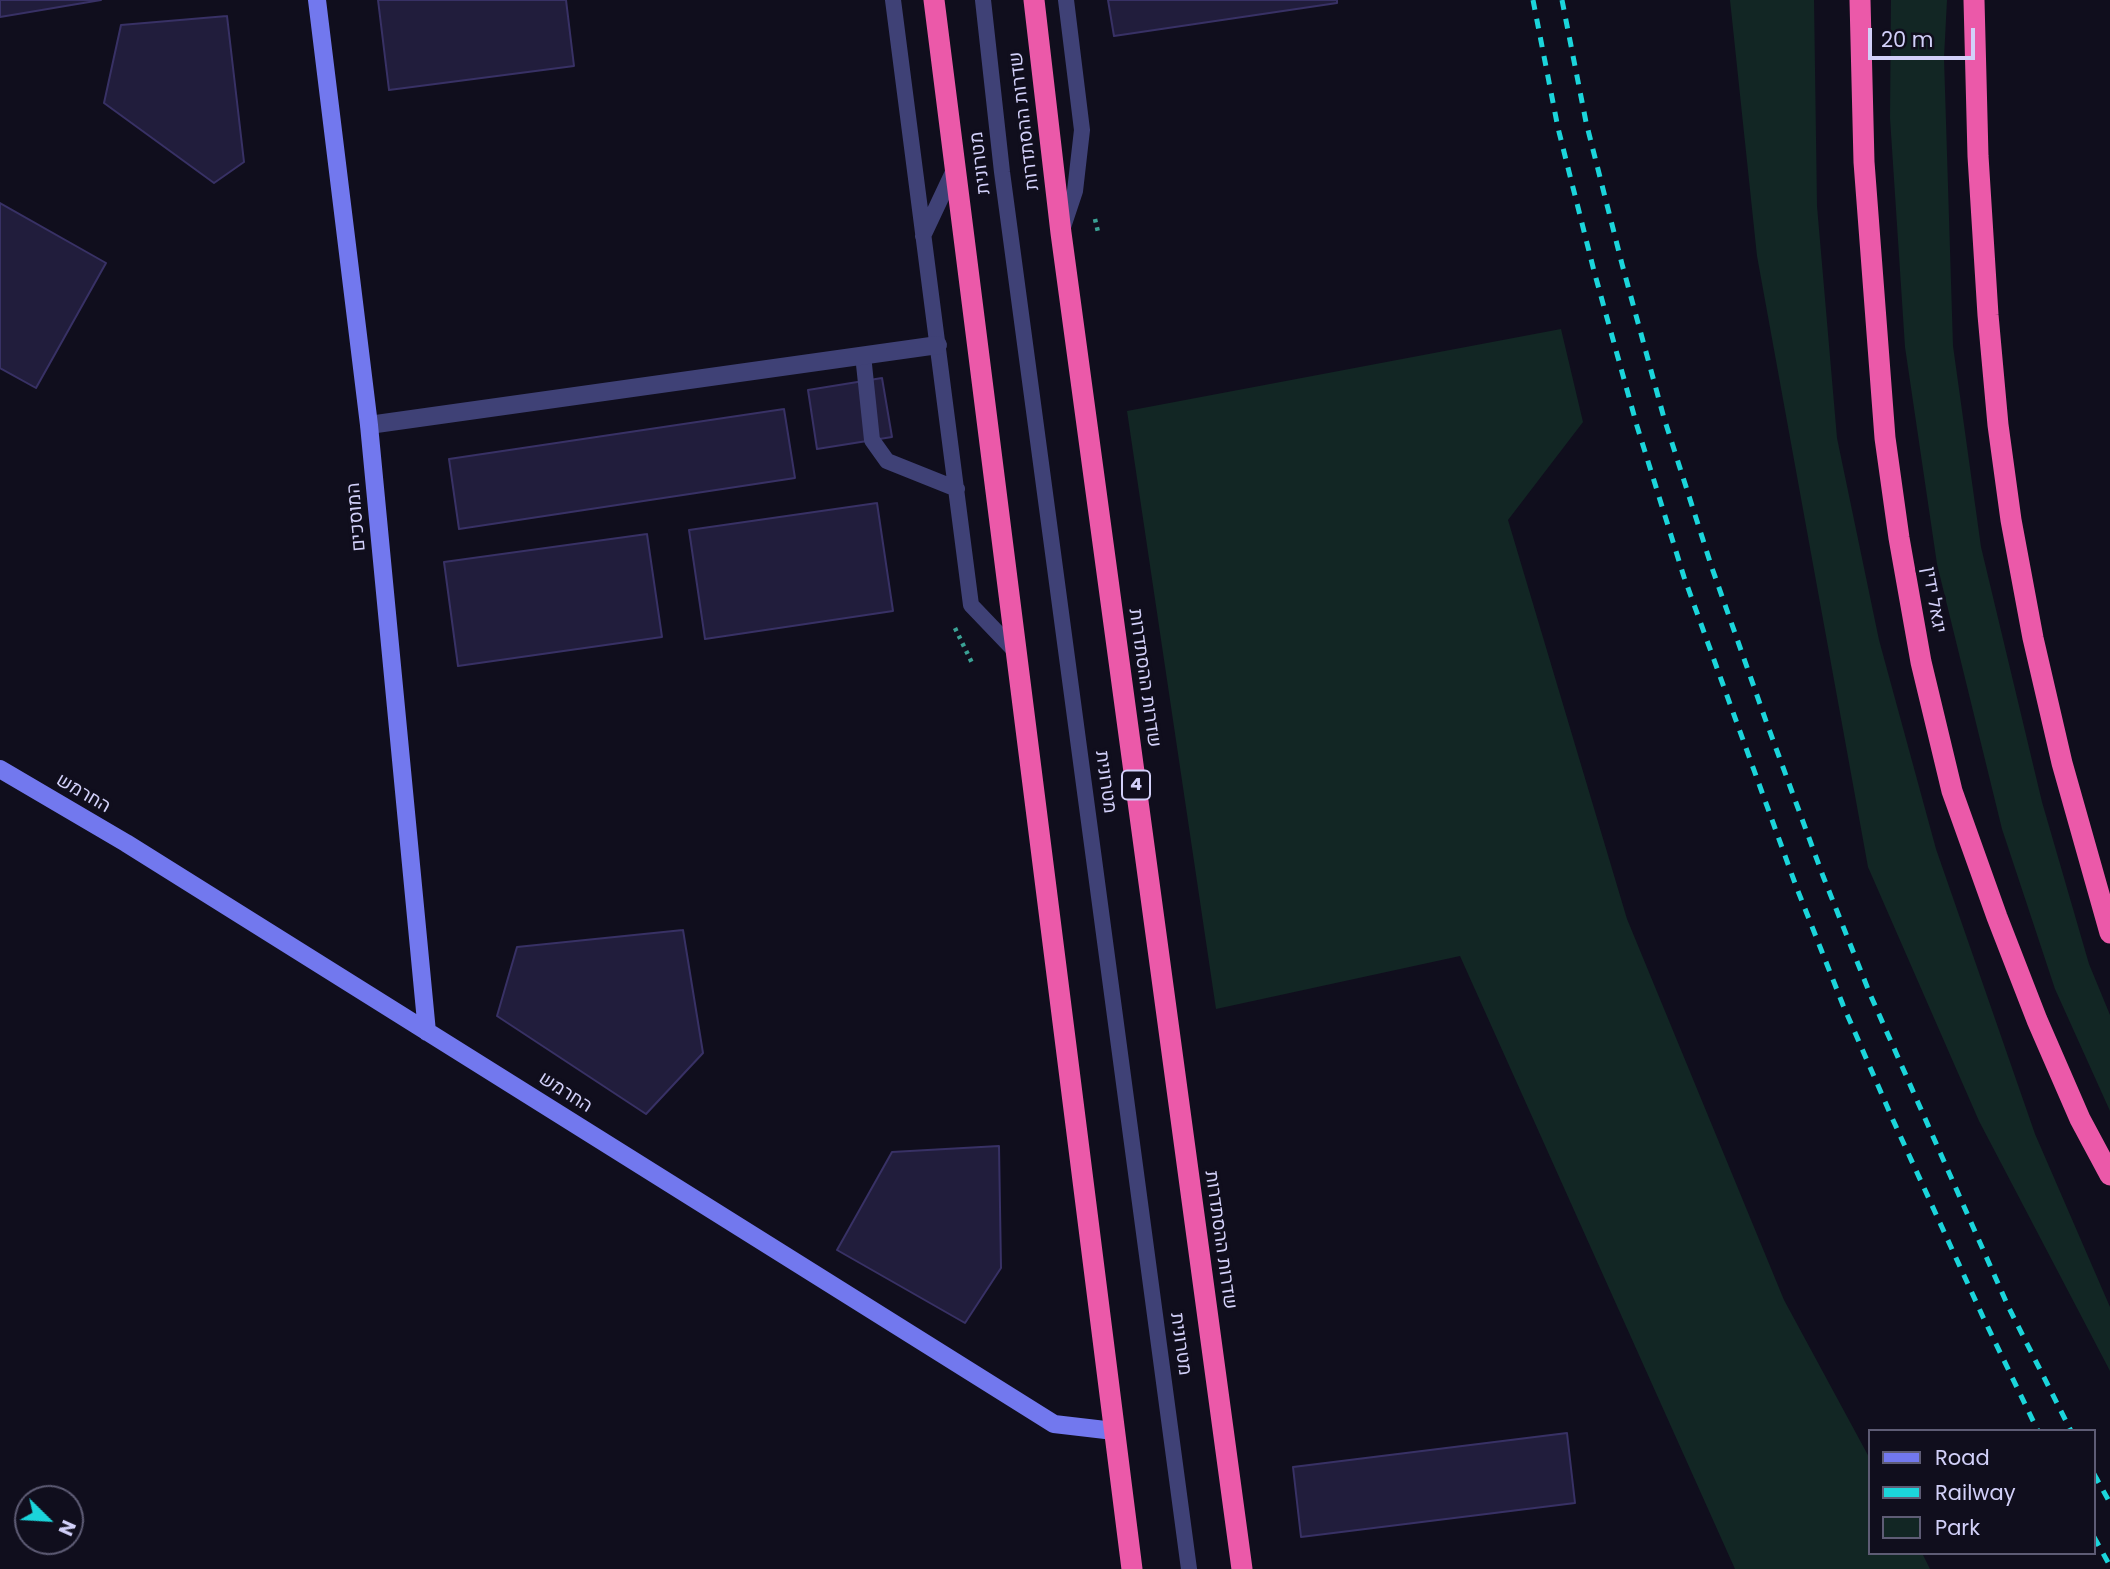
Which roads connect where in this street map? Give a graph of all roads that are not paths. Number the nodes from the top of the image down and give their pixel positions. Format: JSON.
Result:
{"nodes":[{"id":1,"x":317,"y":0,"type":"edge"},
{"id":2,"x":893,"y":0,"type":"edge"},
{"id":3,"x":934,"y":0,"type":"edge"},
{"id":4,"x":983,"y":0,"type":"edge"},
{"id":5,"x":1034,"y":0,"type":"edge"},
{"id":6,"x":1066,"y":0,"type":"edge"},
{"id":7,"x":1860,"y":0,"type":"edge"},
{"id":8,"x":1975,"y":0,"type":"edge"},
{"id":9,"x":955,"y":168,"type":"junction"},
{"id":10,"x":1061,"y":233,"type":"junction"},
{"id":11,"x":923,"y":236,"type":"junction"},
{"id":12,"x":938,"y":345,"type":"junction"},
{"id":13,"x":863,"y":355,"type":"junction"},
{"id":14,"x":369,"y":425,"type":"junction"},
{"id":15,"x":957,"y":489,"type":"junction"},
{"id":16,"x":1016,"y":653,"type":"junction"},
{"id":17,"x":0,"y":769,"type":"edge"},
{"id":18,"x":2110,"y":933,"type":"edge"},
{"id":19,"x":427,"y":1032,"type":"junction"},
{"id":20,"x":2110,"y":1175,"type":"edge"},
{"id":21,"x":1114,"y":1431,"type":"junction"},
{"id":22,"x":1132,"y":1569,"type":"edge"},
{"id":23,"x":1189,"y":1569,"type":"edge"},
{"id":24,"x":1242,"y":1569,"type":"edge"}],
"edges":[{"from":1,"to":14,"type":"street","name":"המוסכים"},
{"from":2,"to":11,"type":"lane"},
{"from":3,"to":9,"type":"highway"},
{"from":4,"to":23,"type":"lane","name":"מטרונית"},
{"from":5,"to":10,"type":"highway","name":"שדרות ההסתדרות","number":"4"},
{"from":6,"to":10,"type":"lane"},
{"from":7,"to":20,"type":"highway","name":"יגאל ידין"},
{"from":8,"to":18,"type":"highway"},
{"from":9,"to":11,"type":"lane"},
{"from":9,"to":16,"type":"highway"},
{"from":10,"to":24,"type":"highway","name":"שדרות ההסתדרות","number":"4"},
{"from":11,"to":12,"type":"lane"},
{"from":12,"to":13,"type":"street"},
{"from":12,"to":15,"type":"lane"},
{"from":13,"to":14,"type":"street"},
{"from":13,"to":15,"type":"lane"},
{"from":14,"to":19,"type":"street","name":"המוסכים"},
{"from":15,"to":16,"type":"lane"},
{"from":16,"to":21,"type":"highway"},
{"from":17,"to":19,"type":"street","name":"החרמש"},
{"from":19,"to":21,"type":"street","name":"החרמש"},
{"from":21,"to":22,"type":"highway"}]}
